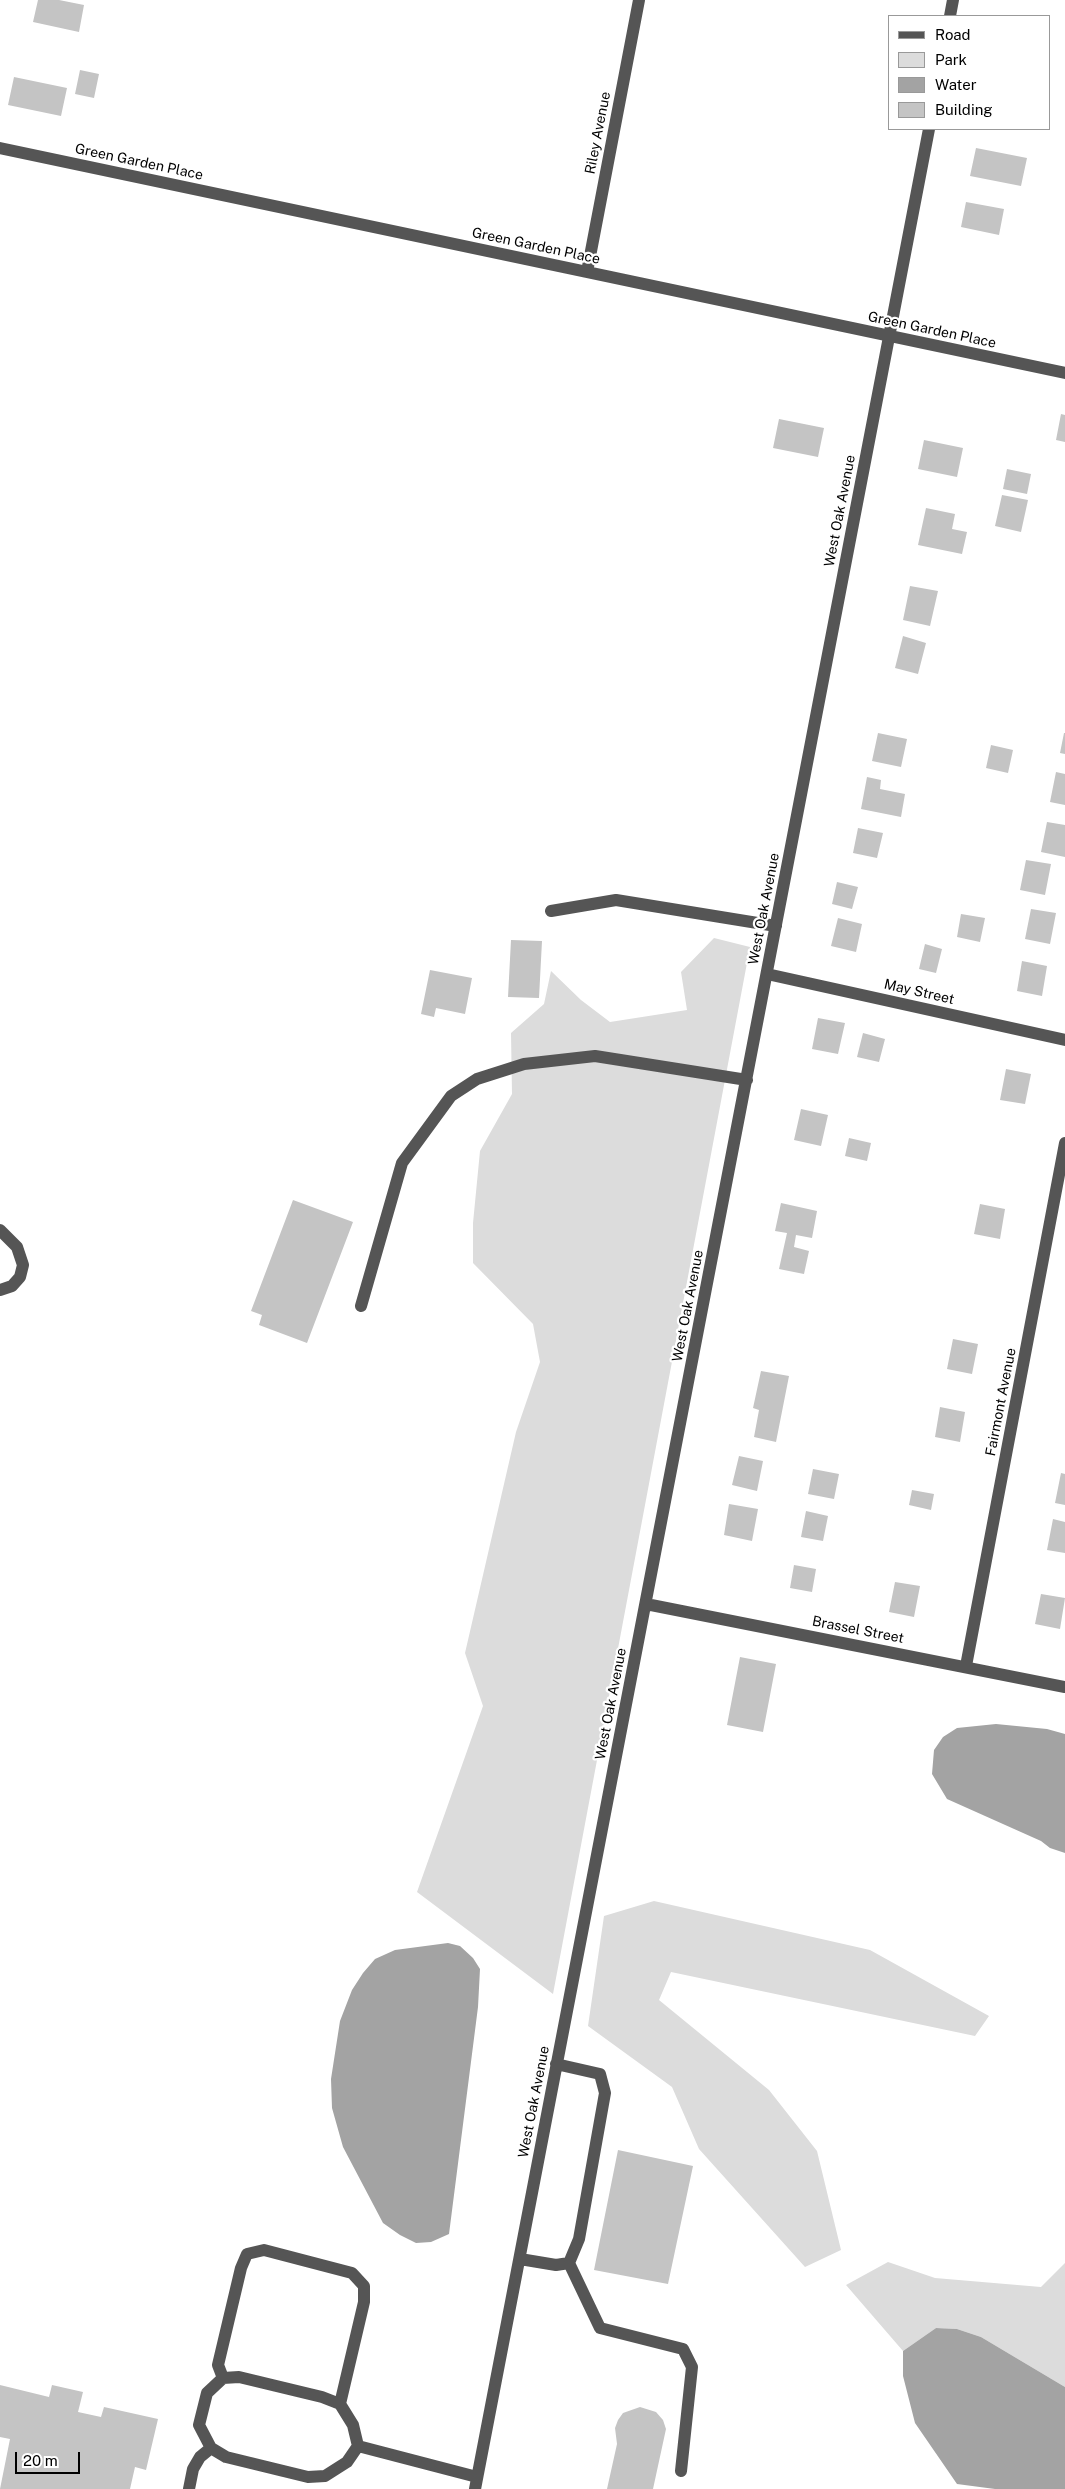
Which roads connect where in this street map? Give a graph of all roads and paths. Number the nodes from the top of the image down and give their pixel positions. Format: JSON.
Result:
{"nodes":[{"id":1,"x":639,"y":0,"type":"edge"},
{"id":2,"x":953,"y":0,"type":"edge"},
{"id":3,"x":950,"y":15,"type":"edge"},
{"id":4,"x":929,"y":130,"type":"edge"},
{"id":5,"x":0,"y":148,"type":"edge"},
{"id":6,"x":587,"y":272,"type":"junction"},
{"id":7,"x":889,"y":336,"type":"junction"},
{"id":8,"x":1065,"y":373,"type":"edge"},
{"id":9,"x":551,"y":911,"type":"dead end"},
{"id":10,"x":776,"y":926,"type":"junction"},
{"id":11,"x":767,"y":974,"type":"junction"},
{"id":12,"x":1065,"y":1040,"type":"edge"},
{"id":13,"x":747,"y":1080,"type":"junction"},
{"id":14,"x":1065,"y":1144,"type":"edge"},
{"id":15,"x":0,"y":1230,"type":"edge"},
{"id":16,"x":0,"y":1290,"type":"edge"},
{"id":17,"x":361,"y":1306,"type":"dead end"},
{"id":18,"x":646,"y":1604,"type":"junction"},
{"id":19,"x":966,"y":1666,"type":"junction"},
{"id":20,"x":1065,"y":1687,"type":"edge"},
{"id":21,"x":556,"y":2064,"type":"junction"},
{"id":22,"x":520,"y":2259,"type":"junction"},
{"id":23,"x":569,"y":2262,"type":"junction"},
{"id":24,"x":223,"y":2378,"type":"junction"},
{"id":25,"x":340,"y":2404,"type":"junction"},
{"id":26,"x":358,"y":2446,"type":"junction"},
{"id":27,"x":211,"y":2448,"type":"junction"},
{"id":28,"x":680,"y":2471,"type":"dead end"},
{"id":29,"x":319,"y":2483,"type":"edge"},
{"id":30,"x":476,"y":2483,"type":"edge"},
{"id":31,"x":188,"y":2489,"type":"edge"}],
"edges":[{"from":1,"to":6,"type":"street","name":"Riley Avenue"},
{"from":2,"to":3,"type":"street"},
{"from":4,"to":7,"type":"street","name":"West Oak Avenue"},
{"from":5,"to":6,"type":"street","name":"Green Garden Place"},
{"from":6,"to":7,"type":"street","name":"Green Garden Place"},
{"from":7,"to":8,"type":"street","name":"Green Garden Place"},
{"from":7,"to":10,"type":"street","name":"West Oak Avenue"},
{"from":9,"to":10,"type":"street"},
{"from":10,"to":11,"type":"street","name":"West Oak Avenue"},
{"from":11,"to":12,"type":"street","name":"May Street"},
{"from":11,"to":13,"type":"street","name":"West Oak Avenue"},
{"from":13,"to":17,"type":"street"},
{"from":13,"to":18,"type":"street","name":"West Oak Avenue"},
{"from":14,"to":19,"type":"street","name":"Fairmont Avenue"},
{"from":15,"to":16,"type":"street"},
{"from":18,"to":19,"type":"street","name":"Brassel Street"},
{"from":18,"to":21,"type":"street","name":"West Oak Avenue"},
{"from":19,"to":20,"type":"street","name":"Brassel Street"},
{"from":21,"to":22,"type":"street","name":"West Oak Avenue"},
{"from":21,"to":23,"type":"street"},
{"from":22,"to":23,"type":"street"},
{"from":22,"to":30,"type":"street","name":"West Oak Avenue"},
{"from":23,"to":28,"type":"street"},
{"from":24,"to":25,"type":"street"},
{"from":24,"to":25,"type":"street"},
{"from":24,"to":27,"type":"street"},
{"from":25,"to":26,"type":"street"},
{"from":26,"to":29,"type":"street"},
{"from":26,"to":30,"type":"street"},
{"from":27,"to":29,"type":"street"},
{"from":27,"to":31,"type":"street"}]}
